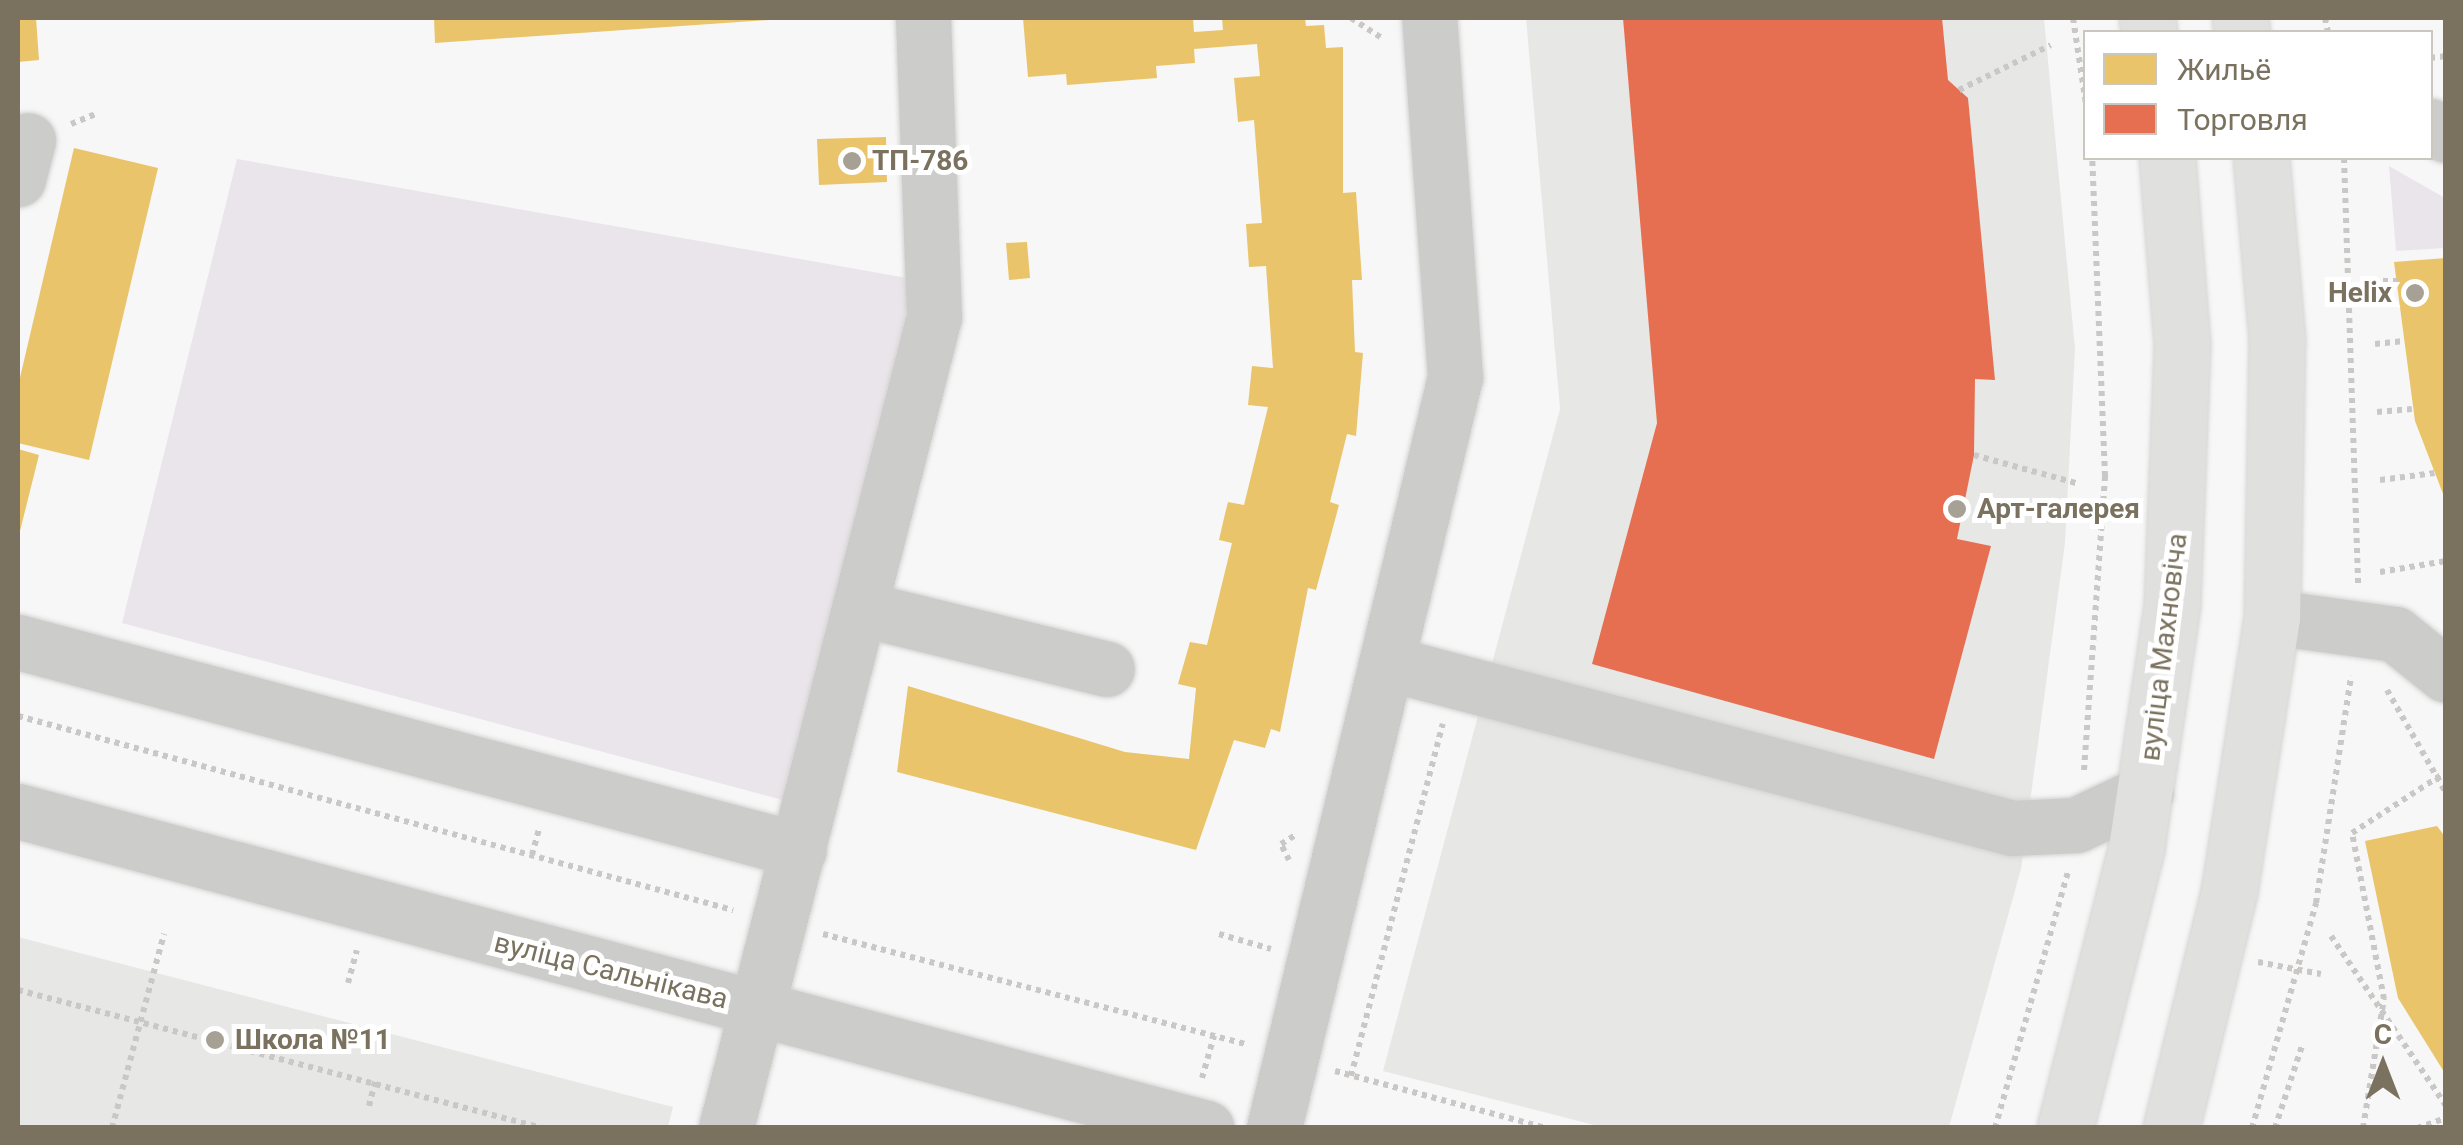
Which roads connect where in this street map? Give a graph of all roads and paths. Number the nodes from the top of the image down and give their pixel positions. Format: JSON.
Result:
{"nodes":[{"id":1,"x":923,"y":18,"type":"edge"},
{"id":2,"x":1351,"y":18,"type":"edge"},
{"id":3,"x":2073,"y":18,"type":"edge"},
{"id":4,"x":1408,"y":30,"type":"edge"},
{"id":5,"x":2051,"y":45,"type":"dead end"},
{"id":6,"x":2083,"y":84,"type":"edge"},
{"id":7,"x":1959,"y":90,"type":"dead end"},
{"id":8,"x":2092,"y":160,"type":"edge"},
{"id":9,"x":2167,"y":160,"type":"edge"},
{"id":10,"x":2260,"y":160,"type":"edge"},
{"id":11,"x":2373,"y":281,"type":"dead end"},
{"id":12,"x":2397,"y":281,"type":"dead end"},
{"id":13,"x":2404,"y":342,"type":"dead end"},
{"id":14,"x":2375,"y":344,"type":"dead end"},
{"id":15,"x":2412,"y":409,"type":"dead end"},
{"id":16,"x":2378,"y":412,"type":"dead end"},
{"id":17,"x":1974,"y":455,"type":"dead end"},
{"id":18,"x":2435,"y":474,"type":"dead end"},
{"id":19,"x":2380,"y":480,"type":"dead end"},
{"id":20,"x":2076,"y":483,"type":"dead end"},
{"id":21,"x":2446,"y":561,"type":"edge"},
{"id":22,"x":2380,"y":572,"type":"dead end"},
{"id":23,"x":863,"y":610,"type":"junction"},
{"id":24,"x":2272,"y":617,"type":"junction"},
{"id":25,"x":18,"y":642,"type":"edge"},
{"id":26,"x":1391,"y":664,"type":"junction"},
{"id":27,"x":1107,"y":669,"type":"dead end"},
{"id":28,"x":2446,"y":674,"type":"edge"},
{"id":29,"x":1455,"y":680,"type":"junction"},
{"id":30,"x":2382,"y":682,"type":"dead end"},
{"id":31,"x":2446,"y":772,"type":"edge"},
{"id":32,"x":2437,"y":778,"type":"junction"},
{"id":33,"x":2146,"y":792,"type":"junction"},
{"id":34,"x":2446,"y":793,"type":"edge"},
{"id":35,"x":18,"y":811,"type":"edge"},
{"id":36,"x":2076,"y":824,"type":"junction"},
{"id":37,"x":799,"y":850,"type":"junction"},
{"id":38,"x":164,"y":934,"type":"dead end"},
{"id":39,"x":1219,"y":934,"type":"dead end"},
{"id":40,"x":2331,"y":936,"type":"dead end"},
{"id":41,"x":1280,"y":951,"type":"dead end"},
{"id":42,"x":2216,"y":954,"type":"junction"},
{"id":43,"x":2321,"y":974,"type":"dead end"},
{"id":44,"x":18,"y":990,"type":"edge"},
{"id":45,"x":759,"y":1009,"type":"junction"},
{"id":46,"x":2384,"y":1014,"type":"junction"},
{"id":47,"x":140,"y":1023,"type":"junction"},
{"id":48,"x":2302,"y":1046,"type":"dead end"},
{"id":49,"x":1351,"y":1076,"type":"dead end"},
{"id":50,"x":375,"y":1082,"type":"junction"},
{"id":51,"x":369,"y":1106,"type":"dead end"},
{"id":52,"x":2446,"y":1106,"type":"edge"},
{"id":53,"x":2446,"y":1118,"type":"edge"},
{"id":54,"x":112,"y":1128,"type":"edge"},
{"id":55,"x":542,"y":1128,"type":"edge"},
{"id":56,"x":726,"y":1128,"type":"edge"},
{"id":57,"x":1206,"y":1128,"type":"edge"},
{"id":58,"x":1274,"y":1128,"type":"edge"},
{"id":59,"x":1995,"y":1128,"type":"edge"},
{"id":60,"x":2064,"y":1128,"type":"edge"},
{"id":61,"x":2171,"y":1128,"type":"edge"},
{"id":62,"x":2276,"y":1128,"type":"edge"},
{"id":63,"x":2363,"y":1128,"type":"edge"},
{"id":64,"x":2418,"y":1128,"type":"edge"}],
"edges":[{"from":1,"to":23,"type":"street"},
{"from":2,"to":4,"type":"path"},
{"from":3,"to":6,"type":"path"},
{"from":4,"to":26,"type":"street"},
{"from":5,"to":7,"type":"path"},
{"from":8,"to":36,"type":"path"},
{"from":9,"to":33,"type":"main road","name":"вуліца Махновіча"},
{"from":10,"to":24,"type":"main road"},
{"from":11,"to":12,"type":"path"},
{"from":13,"to":14,"type":"path"},
{"from":15,"to":16,"type":"path"},
{"from":17,"to":20,"type":"path"},
{"from":18,"to":19,"type":"path"},
{"from":21,"to":22,"type":"path"},
{"from":23,"to":27,"type":"street"},
{"from":23,"to":37,"type":"street"},
{"from":24,"to":28,"type":"street"},
{"from":24,"to":42,"type":"main road"},
{"from":25,"to":37,"type":"street"},
{"from":26,"to":29,"type":"street"},
{"from":26,"to":58,"type":"street"},
{"from":29,"to":36,"type":"street"},
{"from":29,"to":49,"type":"path"},
{"from":30,"to":32,"type":"path"},
{"from":31,"to":32,"type":"path"},
{"from":32,"to":34,"type":"path"},
{"from":32,"to":46,"type":"path"},
{"from":33,"to":36,"type":"street"},
{"from":33,"to":60,"type":"main road","name":"вуліца Махновіча"},
{"from":35,"to":45,"type":"street","name":"вуліца Сальнікава"},
{"from":36,"to":59,"type":"path"},
{"from":37,"to":45,"type":"street"},
{"from":38,"to":47,"type":"path"},
{"from":39,"to":41,"type":"path"},
{"from":40,"to":46,"type":"path"},
{"from":42,"to":43,"type":"path"},
{"from":42,"to":61,"type":"main road"},
{"from":44,"to":47,"type":"path"},
{"from":45,"to":56,"type":"street"},
{"from":45,"to":57,"type":"street","name":"вуліца Сальнікава"},
{"from":46,"to":52,"type":"path"},
{"from":46,"to":63,"type":"path"},
{"from":47,"to":50,"type":"path"},
{"from":47,"to":54,"type":"path"},
{"from":48,"to":62,"type":"path"},
{"from":50,"to":51,"type":"path"},
{"from":50,"to":55,"type":"path"},
{"from":53,"to":64,"type":"path"}]}
